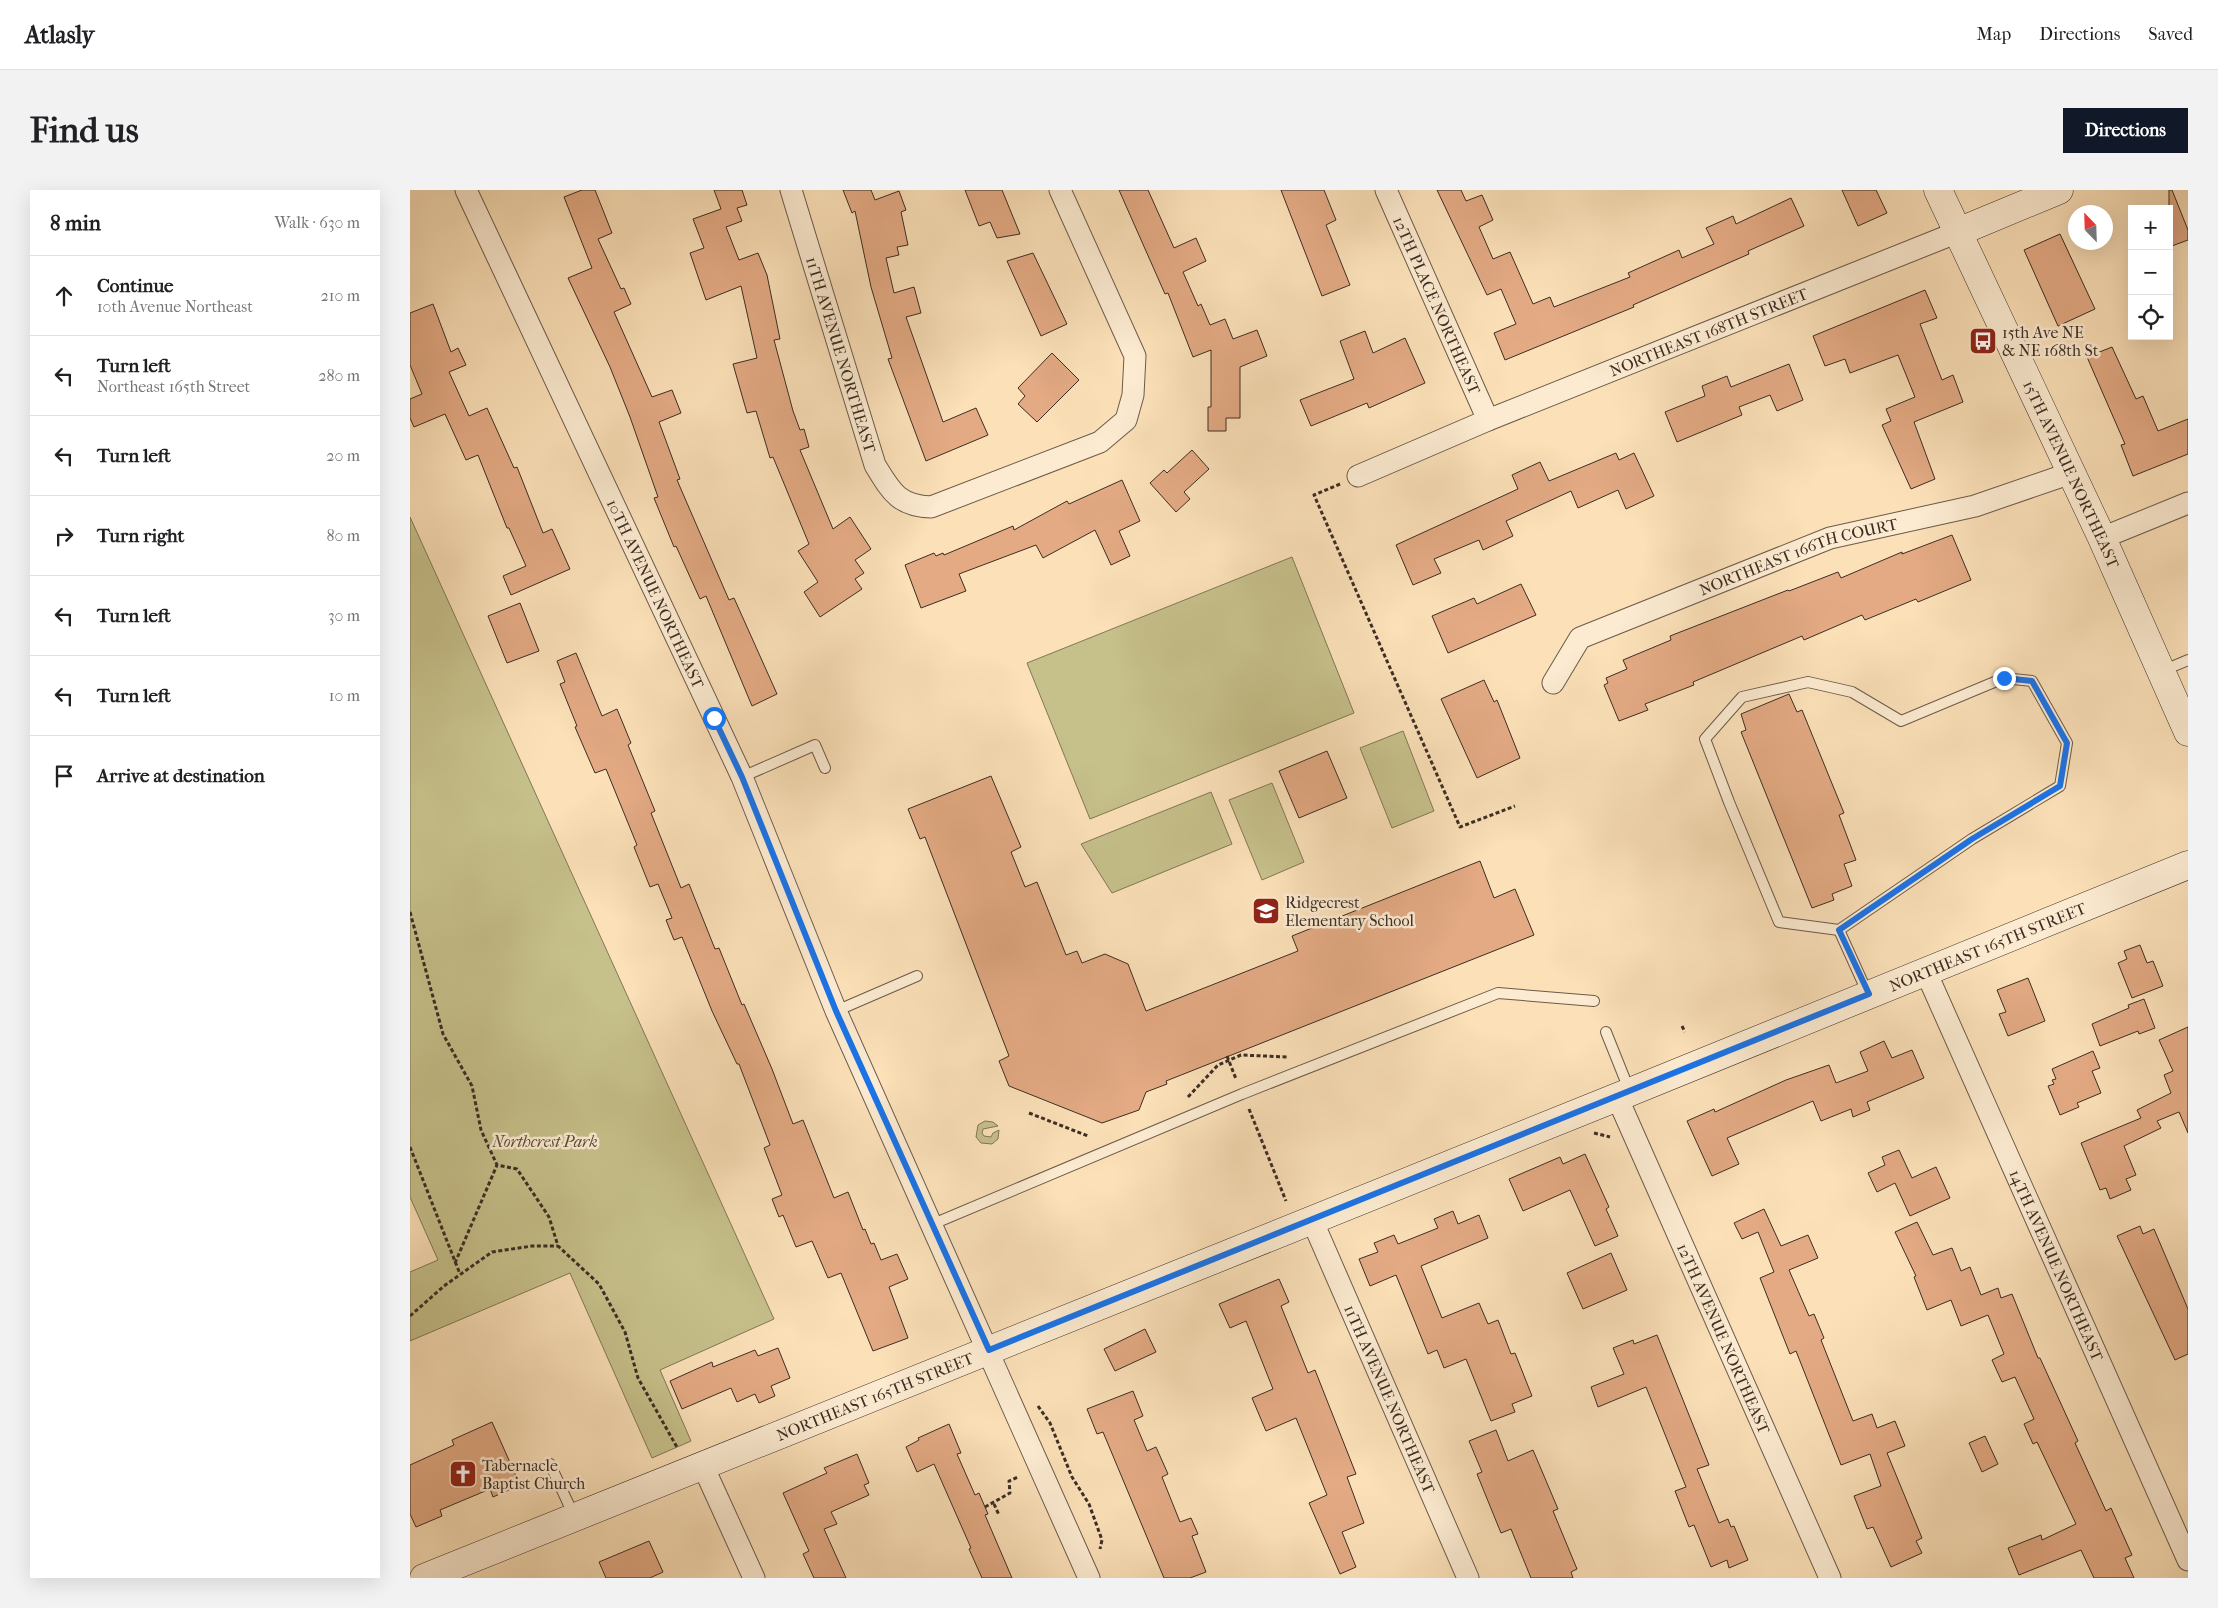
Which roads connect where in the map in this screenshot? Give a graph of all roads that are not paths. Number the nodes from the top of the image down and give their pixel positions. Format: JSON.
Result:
{"nodes":[{"id":1,"x":466,"y":190,"type":"edge"},
{"id":2,"x":791,"y":190,"type":"edge"},
{"id":3,"x":1060,"y":190,"type":"edge"},
{"id":4,"x":1386,"y":190,"type":"edge"},
{"id":5,"x":1938,"y":190,"type":"edge"},
{"id":6,"x":2060,"y":190,"type":"edge"},
{"id":7,"x":1958,"y":232,"type":"junction"},
{"id":8,"x":1488,"y":420,"type":"junction"},
{"id":9,"x":2071,"y":473,"type":"junction"},
{"id":10,"x":1358,"y":476,"type":"road end"},
{"id":11,"x":2188,"y":503,"type":"edge"},
{"id":12,"x":2102,"y":538,"type":"junction"},
{"id":13,"x":2188,"y":660,"type":"edge"},
{"id":14,"x":2161,"y":671,"type":"junction"},
{"id":15,"x":1553,"y":683,"type":"dead end"},
{"id":16,"x":2185,"y":717,"type":"edge"},
{"id":17,"x":825,"y":768,"type":"dead end"},
{"id":18,"x":742,"y":777,"type":"junction"},
{"id":19,"x":2188,"y":865,"type":"edge"},
{"id":20,"x":1839,"y":930,"type":"junction"},
{"id":21,"x":1926,"y":972,"type":"junction"},
{"id":22,"x":917,"y":976,"type":"dead end"},
{"id":23,"x":1869,"y":994,"type":"junction"},
{"id":24,"x":1594,"y":1000,"type":"dead end"},
{"id":25,"x":836,"y":1011,"type":"junction"},
{"id":26,"x":1606,"y":1032,"type":"dead end"},
{"id":27,"x":1624,"y":1095,"type":"junction"},
{"id":28,"x":1312,"y":1220,"type":"junction"},
{"id":29,"x":933,"y":1224,"type":"junction"},
{"id":30,"x":989,"y":1350,"type":"junction"},
{"id":31,"x":693,"y":1461,"type":"junction"},
{"id":32,"x":550,"y":1464,"type":"dead end"},
{"id":33,"x":575,"y":1517,"type":"junction"},
{"id":34,"x":2188,"y":1560,"type":"edge"},
{"id":35,"x":1086,"y":1572,"type":"edge"},
{"id":36,"x":424,"y":1578,"type":"edge"},
{"id":37,"x":754,"y":1578,"type":"edge"},
{"id":38,"x":1468,"y":1578,"type":"edge"},
{"id":39,"x":1830,"y":1578,"type":"edge"}],
"edges":[{"from":1,"to":18,"type":"street","name":"10TH AVENUE NORTHEAST"},
{"from":2,"to":3,"type":"street","name":"11TH AVENUE NORTHEAST"},
{"from":4,"to":8,"type":"street","name":"12TH PLACE NORTHEAST"},
{"from":5,"to":7,"type":"street","name":"15TH AVENUE NORTHEAST"},
{"from":6,"to":7,"type":"street","name":"NORTHEAST 168TH STREET"},
{"from":7,"to":8,"type":"street","name":"NORTHEAST 168TH STREET"},
{"from":7,"to":9,"type":"street","name":"15TH AVENUE NORTHEAST"},
{"from":8,"to":10,"type":"street","name":"NORTHEAST 168TH STREET"},
{"from":9,"to":12,"type":"street","name":"15TH AVENUE NORTHEAST"},
{"from":9,"to":15,"type":"street","name":"NORTHEAST 166TH COURT"},
{"from":11,"to":12,"type":"street"},
{"from":12,"to":14,"type":"street","name":"15TH AVENUE NORTHEAST"},
{"from":13,"to":14,"type":"lane"},
{"from":14,"to":16,"type":"street","name":"15TH AVENUE NORTHEAST"},
{"from":17,"to":18,"type":"lane"},
{"from":18,"to":25,"type":"street","name":"10TH AVENUE NORTHEAST"},
{"from":19,"to":21,"type":"street","name":"NORTHEAST 165TH STREET"},
{"from":20,"to":20,"type":"lane"},
{"from":20,"to":23,"type":"lane"},
{"from":21,"to":23,"type":"street","name":"NORTHEAST 165TH STREET"},
{"from":21,"to":34,"type":"street","name":"14TH AVENUE NORTHEAST"},
{"from":22,"to":25,"type":"lane"},
{"from":23,"to":27,"type":"street","name":"NORTHEAST 165TH STREET"},
{"from":24,"to":29,"type":"lane"},
{"from":25,"to":29,"type":"street","name":"10TH AVENUE NORTHEAST"},
{"from":26,"to":27,"type":"lane"},
{"from":27,"to":28,"type":"street","name":"NORTHEAST 165TH STREET"},
{"from":27,"to":39,"type":"street","name":"12TH AVENUE NORTHEAST"},
{"from":28,"to":30,"type":"street","name":"NORTHEAST 165TH STREET"},
{"from":28,"to":38,"type":"street","name":"11TH AVENUE NORTHEAST"},
{"from":29,"to":30,"type":"street","name":"10TH AVENUE NORTHEAST"},
{"from":30,"to":31,"type":"street","name":"NORTHEAST 165TH STREET"},
{"from":30,"to":35,"type":"street","name":"10TH AVENUE NORTHEAST"},
{"from":31,"to":33,"type":"street","name":"NORTHEAST 165TH STREET"},
{"from":31,"to":37,"type":"street"},
{"from":32,"to":33,"type":"lane"},
{"from":33,"to":36,"type":"street","name":"NORTHEAST 165TH STREET"}]}
